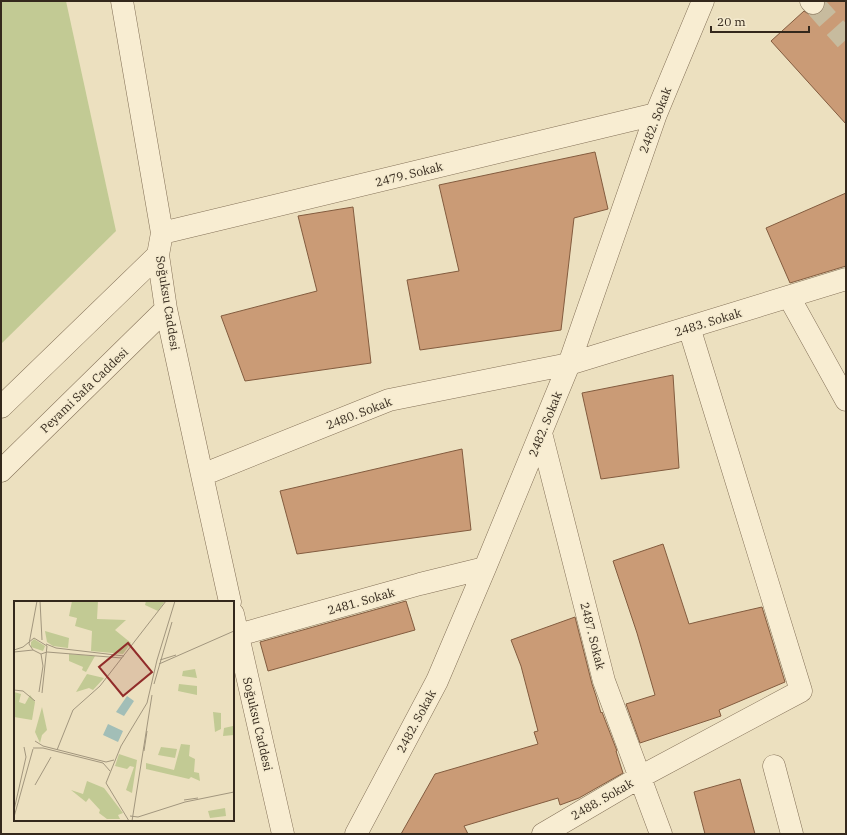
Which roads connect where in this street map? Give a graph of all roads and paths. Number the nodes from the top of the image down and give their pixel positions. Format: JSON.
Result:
{"nodes":[{"id":1,"x":122,"y":1,"type":"edge"},
{"id":2,"x":703,"y":1,"type":"edge"},
{"id":3,"x":656,"y":114,"type":"junction"},
{"id":4,"x":162,"y":233,"type":"junction"},
{"id":5,"x":158,"y":255,"type":"junction"},
{"id":6,"x":846,"y":279,"type":"edge"},
{"id":7,"x":789,"y":297,"type":"junction"},
{"id":8,"x":166,"y":309,"type":"junction"},
{"id":9,"x":689,"y":327,"type":"junction"},
{"id":10,"x":569,"y":364,"type":"junction"},
{"id":11,"x":846,"y":400,"type":"edge"},
{"id":12,"x":1,"y":407,"type":"edge"},
{"id":13,"x":541,"y":433,"type":"junction"},
{"id":14,"x":1,"y":470,"type":"edge"},
{"id":15,"x":202,"y":475,"type":"junction"},
{"id":16,"x":485,"y":568,"type":"junction"},
{"id":17,"x":230,"y":601,"type":"edge"},
{"id":18,"x":234,"y":618,"type":"edge"},
{"id":19,"x":238,"y":635,"type":"junction"},
{"id":20,"x":774,"y":766,"type":"dead end"},
{"id":21,"x":640,"y":777,"type":"junction"},
{"id":22,"x":283,"y":834,"type":"edge"},
{"id":23,"x":356,"y":834,"type":"edge"},
{"id":24,"x":543,"y":834,"type":"edge"},
{"id":25,"x":661,"y":834,"type":"edge"},
{"id":26,"x":792,"y":834,"type":"edge"}],
"edges":[{"from":1,"to":4,"type":"street","name":"Soğuksu Caddesi"},
{"from":2,"to":3,"type":"street","name":"2482. Sokak"},
{"from":3,"to":4,"type":"street","name":"2479. Sokak"},
{"from":3,"to":10,"type":"street","name":"2482. Sokak"},
{"from":4,"to":5,"type":"street","name":"Soğuksu Caddesi"},
{"from":5,"to":8,"type":"street","name":"Soğuksu Caddesi"},
{"from":5,"to":12,"type":"street"},
{"from":6,"to":7,"type":"street","name":"2483. Sokak"},
{"from":7,"to":9,"type":"street","name":"2483. Sokak"},
{"from":7,"to":11,"type":"street"},
{"from":8,"to":14,"type":"street","name":"Peyami Safa Caddesi"},
{"from":8,"to":15,"type":"street","name":"Soğuksu Caddesi"},
{"from":9,"to":10,"type":"street","name":"2483. Sokak"},
{"from":9,"to":21,"type":"street","name":"2488. Sokak"},
{"from":10,"to":13,"type":"street","name":"2482. Sokak"},
{"from":10,"to":15,"type":"street","name":"2480. Sokak"},
{"from":13,"to":16,"type":"street","name":"2482. Sokak"},
{"from":13,"to":21,"type":"street","name":"2487. Sokak"},
{"from":15,"to":17,"type":"street","name":"Soğuksu Caddesi"},
{"from":16,"to":19,"type":"street","name":"2481. Sokak"},
{"from":16,"to":23,"type":"street","name":"2482. Sokak"},
{"from":18,"to":19,"type":"street","name":"Soğuksu Caddesi"},
{"from":19,"to":22,"type":"street","name":"Soğuksu Caddesi"},
{"from":20,"to":26,"type":"street"},
{"from":21,"to":24,"type":"street","name":"2488. Sokak"},
{"from":21,"to":25,"type":"street","name":"2487. Sokak"}]}
